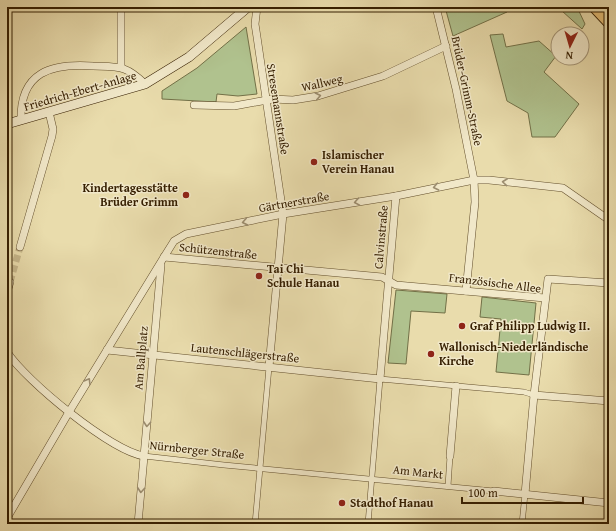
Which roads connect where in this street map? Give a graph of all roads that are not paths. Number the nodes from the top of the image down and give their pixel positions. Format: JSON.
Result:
{"nodes":[{"id":1,"x":121,"y":7,"type":"edge"},
{"id":2,"x":248,"y":7,"type":"edge"},
{"id":3,"x":256,"y":7,"type":"edge"},
{"id":4,"x":436,"y":7,"type":"edge"},
{"id":5,"x":594,"y":7,"type":"edge"},
{"id":6,"x":609,"y":23,"type":"edge"},
{"id":7,"x":446,"y":46,"type":"junction"},
{"id":8,"x":121,"y":67,"type":"junction"},
{"id":9,"x":145,"y":84,"type":"junction"},
{"id":10,"x":266,"y":100,"type":"junction"},
{"id":11,"x":194,"y":106,"type":"dead end"},
{"id":12,"x":49,"y":112,"type":"junction"},
{"id":13,"x":21,"y":120,"type":"junction"},
{"id":14,"x":7,"y":124,"type":"edge"},
{"id":15,"x":474,"y":180,"type":"junction"},
{"id":16,"x":396,"y":196,"type":"junction"},
{"id":17,"x":283,"y":214,"type":"junction"},
{"id":18,"x":609,"y":220,"type":"edge"},
{"id":19,"x":20,"y":247,"type":"tunnel mouth"},
{"id":20,"x":163,"y":260,"type":"junction"},
{"id":21,"x":278,"y":268,"type":"junction"},
{"id":22,"x":389,"y":280,"type":"junction"},
{"id":23,"x":10,"y":282,"type":"dead end"},
{"id":24,"x":609,"y":283,"type":"edge"},
{"id":25,"x":466,"y":291,"type":"junction"},
{"id":26,"x":7,"y":292,"type":"edge"},
{"id":27,"x":544,"y":298,"type":"junction"},
{"id":28,"x":107,"y":350,"type":"junction"},
{"id":29,"x":7,"y":352,"type":"edge"},
{"id":30,"x":152,"y":355,"type":"junction"},
{"id":31,"x":269,"y":367,"type":"junction"},
{"id":32,"x":380,"y":379,"type":"junction"},
{"id":33,"x":456,"y":386,"type":"junction"},
{"id":34,"x":534,"y":395,"type":"junction"},
{"id":35,"x":609,"y":401,"type":"edge"},
{"id":36,"x":69,"y":412,"type":"junction"},
{"id":37,"x":144,"y":456,"type":"junction"},
{"id":38,"x":450,"y":456,"type":"joint"},
{"id":39,"x":260,"y":468,"type":"junction"},
{"id":40,"x":372,"y":478,"type":"junction"},
{"id":41,"x":448,"y":486,"type":"junction"},
{"id":42,"x":494,"y":491,"type":"joint"},
{"id":43,"x":525,"y":494,"type":"junction"},
{"id":44,"x":609,"y":502,"type":"edge"},
{"id":45,"x":7,"y":518,"type":"edge"},
{"id":46,"x":138,"y":524,"type":"edge"},
{"id":47,"x":255,"y":524,"type":"edge"},
{"id":48,"x":368,"y":524,"type":"edge"},
{"id":49,"x":522,"y":524,"type":"edge"}],
"edges":[{"from":1,"to":8,"type":"street"},
{"from":2,"to":9,"type":"main road","name":"Friedrich-Ebert-Anlage"},
{"from":3,"to":10,"type":"street","name":"Stresemannstraße"},
{"from":4,"to":7,"type":"street","name":"Brüder-Grimm-Straße"},
{"from":5,"to":6,"type":"main road"},
{"from":10,"to":7,"type":"street","name":"Wallweg","one_way":true},
{"from":7,"to":15,"type":"street","name":"Brüder-Grimm-Straße"},
{"from":8,"to":9,"type":"street","name":"Friedrich-Ebert-Anlage"},
{"from":8,"to":13,"type":"street","name":"Friedrich-Ebert-Anlage"},
{"from":9,"to":12,"type":"main road","name":"Friedrich-Ebert-Anlage"},
{"from":10,"to":11,"type":"street","name":"Wallweg"},
{"from":10,"to":17,"type":"street","name":"Stresemannstraße"},
{"from":12,"to":13,"type":"main road","name":"Friedrich-Ebert-Anlage"},
{"from":12,"to":19,"type":"street"},
{"from":13,"to":14,"type":"main road","name":"Friedrich-Ebert-Anlage"},
{"from":15,"to":16,"type":"street","name":"Gärtnerstraße","one_way":true},
{"from":18,"to":15,"type":"street","name":"Gärtnerstraße","one_way":true},
{"from":15,"to":25,"type":"street","name":"Brüder-Grimm-Straße"},
{"from":16,"to":17,"type":"street","name":"Gärtnerstraße","one_way":true},
{"from":16,"to":22,"type":"street","name":"Calvinstraße"},
{"from":17,"to":20,"type":"street","name":"Gärtnerstraße","one_way":true},
{"from":17,"to":21,"type":"street","name":"Stresemannstraße"},
{"from":20,"to":21,"type":"street","name":"Schützenstraße"},
{"from":20,"to":28,"type":"street","name":"Gärtnerstraße"},
{"from":20,"to":30,"type":"street","name":"Am Ballplatz"},
{"from":21,"to":22,"type":"street","name":"Schützenstraße"},
{"from":21,"to":31,"type":"street","name":"Stresemannstraße"},
{"from":22,"to":25,"type":"street","name":"Französische Allee"},
{"from":22,"to":32,"type":"street"},
{"from":23,"to":26,"type":"street"},
{"from":24,"to":27,"type":"street"},
{"from":25,"to":27,"type":"street","name":"Französische Allee"},
{"from":27,"to":34,"type":"street","name":"Französische Allee"},
{"from":28,"to":30,"type":"street","name":"Lautenschlägerstraße"},
{"from":36,"to":28,"type":"street","name":"Gärtnerstraße","one_way":true},
{"from":29,"to":36,"type":"street","name":"Nürnberger Straße"},
{"from":30,"to":31,"type":"street","name":"Lautenschlägerstraße"},
{"from":30,"to":37,"type":"street","name":"Am Ballplatz","one_way":true},
{"from":31,"to":32,"type":"street","name":"Lautenschlägerstraße"},
{"from":31,"to":39,"type":"street"},
{"from":32,"to":33,"type":"street"},
{"from":32,"to":40,"type":"street"},
{"from":33,"to":34,"type":"street"},
{"from":33,"to":38,"type":"street"},
{"from":34,"to":35,"type":"street"},
{"from":34,"to":43,"type":"street","name":"Französische Allee"},
{"from":36,"to":37,"type":"street","name":"Nürnberger Straße"},
{"from":36,"to":45,"type":"street","name":"Gärtnerstraße"},
{"from":37,"to":39,"type":"street","name":"Nürnberger Straße"},
{"from":37,"to":46,"type":"street","name":"Am Ballplatz","one_way":true},
{"from":38,"to":41,"type":"street"},
{"from":39,"to":40,"type":"street","name":"Nürnberger Straße"},
{"from":39,"to":47,"type":"street"},
{"from":40,"to":41,"type":"street","name":"Am Markt"},
{"from":40,"to":48,"type":"street"},
{"from":41,"to":42,"type":"street","name":"Am Markt"},
{"from":42,"to":43,"type":"street","name":"Am Markt"},
{"from":43,"to":44,"type":"street","name":"Am Markt"},
{"from":43,"to":49,"type":"street"}]}
